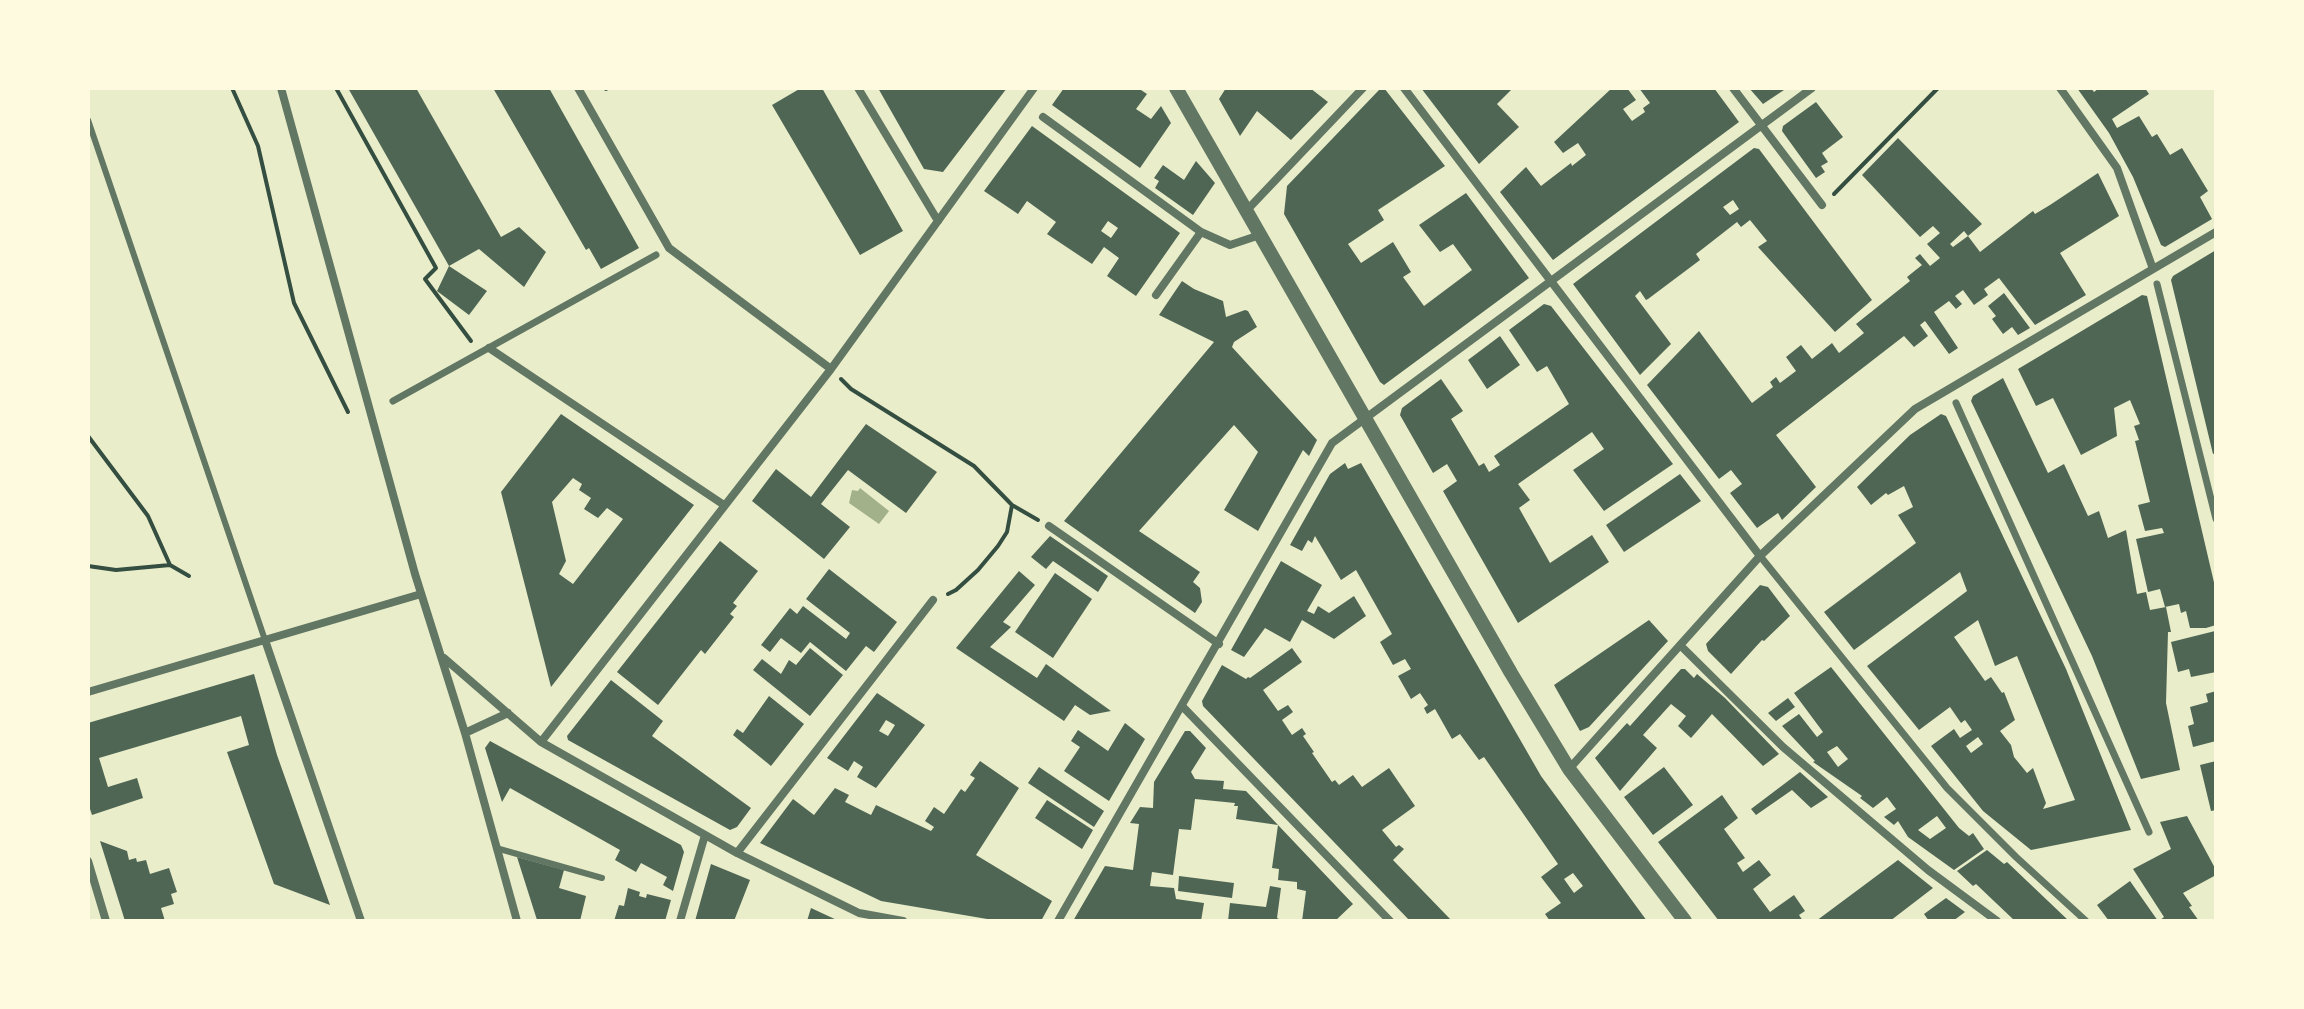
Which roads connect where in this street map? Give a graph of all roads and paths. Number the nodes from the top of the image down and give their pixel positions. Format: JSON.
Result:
{"nodes":[{"id":1,"x":232,"y":88,"type":"edge"},
{"id":2,"x":281,"y":88,"type":"edge"},
{"id":3,"x":336,"y":88,"type":"edge"},
{"id":4,"x":578,"y":88,"type":"edge"},
{"id":5,"x":858,"y":88,"type":"edge"},
{"id":6,"x":1034,"y":88,"type":"edge"},
{"id":7,"x":1176,"y":88,"type":"edge"},
{"id":8,"x":1363,"y":88,"type":"edge"},
{"id":9,"x":1404,"y":88,"type":"edge"},
{"id":10,"x":1733,"y":88,"type":"edge"},
{"id":11,"x":1812,"y":88,"type":"edge"},
{"id":12,"x":1938,"y":88,"type":"edge"},
{"id":13,"x":2060,"y":88,"type":"edge"},
{"id":14,"x":1043,"y":117,"type":"dead end"},
{"id":15,"x":88,"y":120,"type":"edge"},
{"id":16,"x":1762,"y":126,"type":"junction"},
{"id":17,"x":1826,"y":202,"type":"joint"},
{"id":18,"x":1248,"y":209,"type":"junction"},
{"id":19,"x":938,"y":221,"type":"junction"},
{"id":20,"x":1201,"y":232,"type":"junction"},
{"id":21,"x":2216,"y":232,"type":"edge"},
{"id":22,"x":1262,"y":234,"type":"junction"},
{"id":23,"x":656,"y":255,"type":"dead end"},
{"id":24,"x":2153,"y":269,"type":"junction"},
{"id":25,"x":1550,"y":280,"type":"junction"},
{"id":26,"x":2157,"y":284,"type":"dead end"},
{"id":27,"x":1156,"y":295,"type":"dead end"},
{"id":28,"x":489,"y":348,"type":"junction"},
{"id":29,"x":480,"y":353,"type":"junction"},
{"id":30,"x":831,"y":369,"type":"junction"},
{"id":31,"x":393,"y":401,"type":"dead end"},
{"id":32,"x":1956,"y":403,"type":"dead end"},
{"id":33,"x":348,"y":412,"type":"dead end"},
{"id":34,"x":1366,"y":416,"type":"junction"},
{"id":35,"x":88,"y":436,"type":"edge"},
{"id":36,"x":724,"y":505,"type":"junction"},
{"id":37,"x":1012,"y":505,"type":"junction"},
{"id":38,"x":2216,"y":519,"type":"edge"},
{"id":39,"x":1049,"y":526,"type":"joint"},
{"id":40,"x":1760,"y":556,"type":"junction"},
{"id":41,"x":170,"y":565,"type":"junction"},
{"id":42,"x":88,"y":566,"type":"edge"},
{"id":43,"x":189,"y":576,"type":"dead end"},
{"id":44,"x":421,"y":594,"type":"junction"},
{"id":45,"x":933,"y":600,"type":"joint"},
{"id":46,"x":265,"y":640,"type":"junction"},
{"id":47,"x":1219,"y":644,"type":"junction"},
{"id":48,"x":1680,"y":645,"type":"junction"},
{"id":49,"x":442,"y":657,"type":"junction"},
{"id":50,"x":88,"y":692,"type":"edge"},
{"id":51,"x":1183,"y":707,"type":"junction"},
{"id":52,"x":508,"y":713,"type":"junction"},
{"id":53,"x":465,"y":733,"type":"junction"},
{"id":54,"x":541,"y":742,"type":"junction"},
{"id":55,"x":1569,"y":769,"type":"junction"},
{"id":56,"x":2149,"y":832,"type":"dead end"},
{"id":57,"x":705,"y":835,"type":"junction"},
{"id":58,"x":496,"y":848,"type":"junction"},
{"id":59,"x":737,"y":853,"type":"junction"},
{"id":60,"x":88,"y":861,"type":"edge"},
{"id":61,"x":602,"y":878,"type":"dead end"},
{"id":62,"x":858,"y":917,"type":"edge"},
{"id":63,"x":106,"y":921,"type":"edge"},
{"id":64,"x":361,"y":921,"type":"edge"},
{"id":65,"x":517,"y":921,"type":"edge"},
{"id":66,"x":680,"y":921,"type":"edge"},
{"id":67,"x":903,"y":921,"type":"edge"},
{"id":68,"x":1058,"y":921,"type":"edge"},
{"id":69,"x":1390,"y":921,"type":"edge"},
{"id":70,"x":1685,"y":921,"type":"edge"},
{"id":71,"x":1997,"y":921,"type":"edge"},
{"id":72,"x":2086,"y":921,"type":"edge"}],
"edges":[{"from":1,"to":33,"type":"path"},
{"from":2,"to":44,"type":"street"},
{"from":3,"to":29,"type":"path"},
{"from":4,"to":30,"type":"street"},
{"from":5,"to":19,"type":"street"},
{"from":6,"to":19,"type":"street"},
{"from":7,"to":18,"type":"street"},
{"from":8,"to":18,"type":"street"},
{"from":9,"to":25,"type":"street"},
{"from":10,"to":16,"type":"street"},
{"from":11,"to":16,"type":"street"},
{"from":12,"to":17,"type":"path"},
{"from":13,"to":24,"type":"street"},
{"from":14,"to":20,"type":"street"},
{"from":15,"to":46,"type":"lane"},
{"from":16,"to":17,"type":"street"},
{"from":16,"to":25,"type":"street"},
{"from":18,"to":22,"type":"street"},
{"from":19,"to":30,"type":"street"},
{"from":20,"to":22,"type":"street"},
{"from":20,"to":27,"type":"street"},
{"from":21,"to":24,"type":"street"},
{"from":22,"to":34,"type":"street"},
{"from":23,"to":28,"type":"street"},
{"from":24,"to":40,"type":"street"},
{"from":25,"to":34,"type":"street"},
{"from":25,"to":40,"type":"street"},
{"from":26,"to":38,"type":"street"},
{"from":28,"to":29,"type":"street"},
{"from":28,"to":36,"type":"street"},
{"from":29,"to":31,"type":"street"},
{"from":30,"to":36,"type":"street"},
{"from":30,"to":37,"type":"path"},
{"from":32,"to":56,"type":"street"},
{"from":34,"to":47,"type":"street"},
{"from":34,"to":55,"type":"street"},
{"from":35,"to":41,"type":"path"},
{"from":36,"to":54,"type":"street"},
{"from":37,"to":39,"type":"path"},
{"from":37,"to":45,"type":"path"},
{"from":39,"to":47,"type":"street"},
{"from":40,"to":48,"type":"street"},
{"from":40,"to":72,"type":"street"},
{"from":41,"to":42,"type":"path"},
{"from":41,"to":43,"type":"path"},
{"from":44,"to":46,"type":"street"},
{"from":44,"to":49,"type":"street"},
{"from":45,"to":59,"type":"street"},
{"from":46,"to":50,"type":"street"},
{"from":46,"to":64,"type":"street"},
{"from":47,"to":51,"type":"street"},
{"from":48,"to":55,"type":"street"},
{"from":48,"to":71,"type":"street"},
{"from":49,"to":52,"type":"street"},
{"from":49,"to":53,"type":"street"},
{"from":51,"to":68,"type":"street"},
{"from":51,"to":69,"type":"street"},
{"from":52,"to":53,"type":"street"},
{"from":52,"to":54,"type":"street"},
{"from":53,"to":58,"type":"street"},
{"from":54,"to":57,"type":"street"},
{"from":55,"to":70,"type":"street"},
{"from":57,"to":59,"type":"street"},
{"from":57,"to":66,"type":"street"},
{"from":58,"to":61,"type":"lane"},
{"from":58,"to":65,"type":"street"},
{"from":59,"to":62,"type":"street"},
{"from":60,"to":63,"type":"street"},
{"from":62,"to":67,"type":"street"}]}
